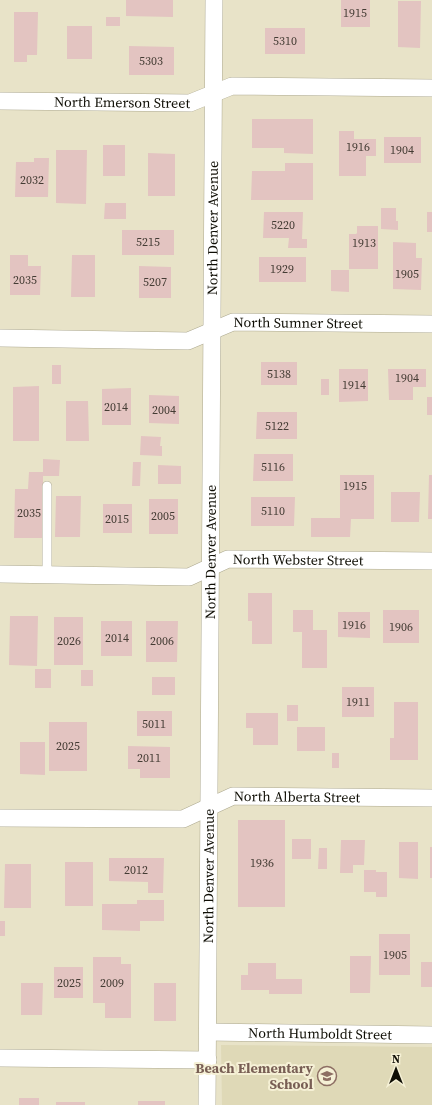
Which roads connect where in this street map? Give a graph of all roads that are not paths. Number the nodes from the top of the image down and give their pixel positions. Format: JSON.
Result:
{"nodes":[{"id":1,"x":214,"y":0,"type":"edge"},
{"id":2,"x":432,"y":88,"type":"edge"},
{"id":3,"x":213,"y":93,"type":"junction"},
{"id":4,"x":0,"y":101,"type":"edge"},
{"id":5,"x":432,"y":324,"type":"edge"},
{"id":6,"x":212,"y":331,"type":"junction"},
{"id":7,"x":0,"y":338,"type":"edge"},
{"id":8,"x":48,"y":486,"type":"dead end"},
{"id":9,"x":432,"y":561,"type":"edge"},
{"id":10,"x":211,"y":567,"type":"junction"},
{"id":11,"x":0,"y":574,"type":"edge"},
{"id":12,"x":47,"y":575,"type":"junction"},
{"id":13,"x":432,"y":798,"type":"edge"},
{"id":14,"x":209,"y":807,"type":"junction"},
{"id":15,"x":0,"y":818,"type":"edge"},
{"id":16,"x":208,"y":1032,"type":"junction"},
{"id":17,"x":432,"y":1035,"type":"edge"},
{"id":18,"x":0,"y":1058,"type":"edge"},
{"id":19,"x":208,"y":1060,"type":"junction"},
{"id":20,"x":207,"y":1105,"type":"edge"}],
"edges":[{"from":1,"to":3,"type":"street","name":"North Denver Avenue"},
{"from":2,"to":3,"type":"street","name":"North Emerson Street"},
{"from":3,"to":4,"type":"street","name":"North Emerson Street"},
{"from":3,"to":6,"type":"street","name":"North Denver Avenue"},
{"from":5,"to":6,"type":"street","name":"North Sumner Street"},
{"from":6,"to":7,"type":"street","name":"North Sumner Street"},
{"from":6,"to":10,"type":"street","name":"North Denver Avenue"},
{"from":8,"to":12,"type":"lane"},
{"from":9,"to":10,"type":"street","name":"North Webster Street"},
{"from":10,"to":12,"type":"street","name":"North Webster Street"},
{"from":10,"to":14,"type":"street","name":"North Denver Avenue"},
{"from":11,"to":12,"type":"street","name":"North Webster Street"},
{"from":13,"to":14,"type":"street","name":"North Alberta Street"},
{"from":14,"to":15,"type":"street","name":"North Alberta Street"},
{"from":14,"to":16,"type":"street","name":"North Denver Avenue"},
{"from":16,"to":17,"type":"street","name":"North Humboldt Street"},
{"from":16,"to":19,"type":"street","name":"North Denver Avenue"},
{"from":18,"to":19,"type":"street"},
{"from":19,"to":20,"type":"street","name":"North Denver Avenue"}]}
